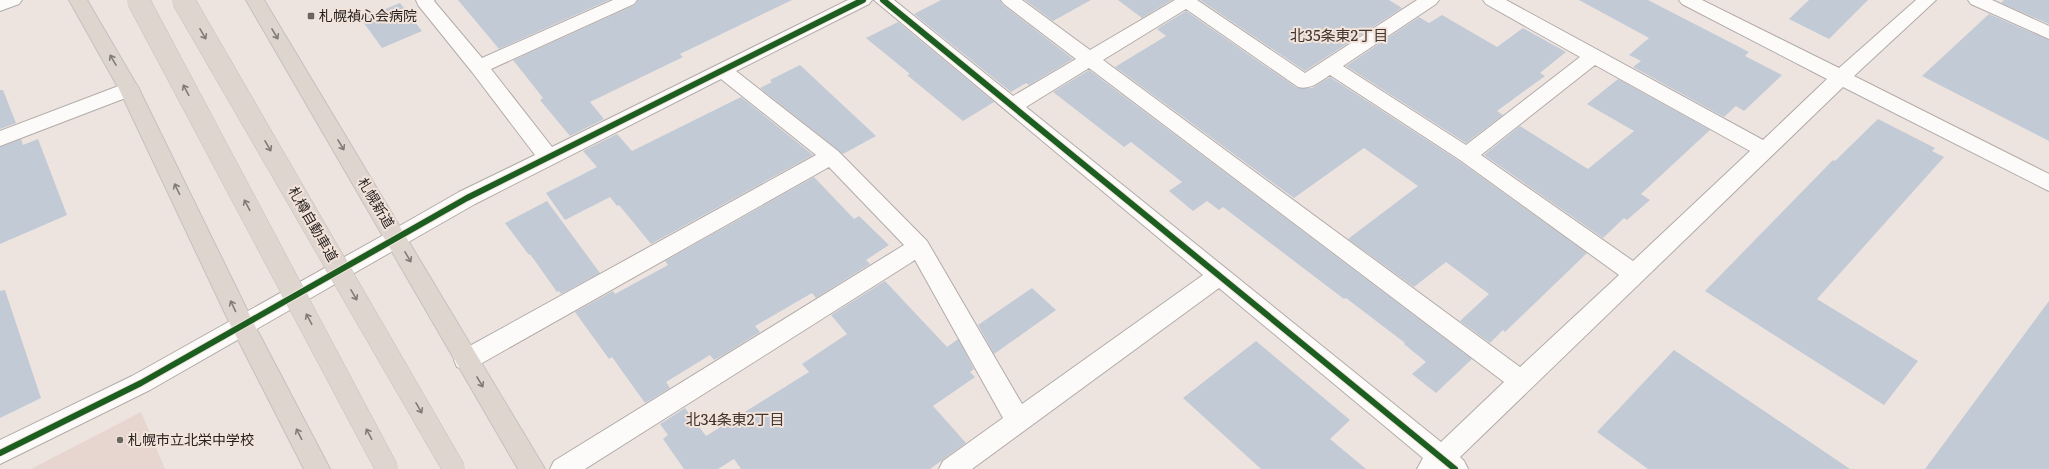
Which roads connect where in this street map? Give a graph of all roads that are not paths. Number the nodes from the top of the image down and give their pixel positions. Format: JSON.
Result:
{"nodes":[{"id":1,"x":13,"y":0,"type":"edge"},
{"id":2,"x":78,"y":0,"type":"edge"},
{"id":3,"x":138,"y":0,"type":"edge"},
{"id":4,"x":184,"y":0,"type":"edge"},
{"id":5,"x":255,"y":0,"type":"edge"},
{"id":6,"x":426,"y":0,"type":"edge"},
{"id":7,"x":628,"y":0,"type":"edge"},
{"id":8,"x":863,"y":0,"type":"edge"},
{"id":9,"x":883,"y":0,"type":"edge"},
{"id":10,"x":1010,"y":0,"type":"edge"},
{"id":11,"x":1187,"y":0,"type":"edge"},
{"id":12,"x":1430,"y":0,"type":"edge"},
{"id":13,"x":1492,"y":0,"type":"edge"},
{"id":14,"x":1688,"y":0,"type":"edge"},
{"id":15,"x":1977,"y":0,"type":"edge"},
{"id":16,"x":1922,"y":1,"type":"edge"},
{"id":17,"x":0,"y":5,"type":"edge"},
{"id":18,"x":2049,"y":33,"type":"edge"},
{"id":19,"x":1594,"y":56,"type":"junction"},
{"id":20,"x":1089,"y":59,"type":"junction"},
{"id":21,"x":1330,"y":66,"type":"junction"},
{"id":22,"x":479,"y":67,"type":"junction"},
{"id":23,"x":722,"y":70,"type":"junction"},
{"id":24,"x":1841,"y":77,"type":"junction"},
{"id":25,"x":129,"y":89,"type":"junction"},
{"id":26,"x":1012,"y":106,"type":"junction"},
{"id":27,"x":0,"y":139,"type":"edge"},
{"id":28,"x":1765,"y":150,"type":"junction"},
{"id":29,"x":1467,"y":155,"type":"junction"},
{"id":30,"x":831,"y":156,"type":"junction"},
{"id":31,"x":548,"y":157,"type":"junction"},
{"id":32,"x":2049,"y":183,"type":"edge"},
{"id":33,"x":397,"y":238,"type":"junction"},
{"id":34,"x":919,"y":247,"type":"junction"},
{"id":35,"x":1635,"y":274,"type":"junction"},
{"id":36,"x":1219,"y":276,"type":"junction"},
{"id":37,"x":243,"y":326,"type":"junction"},
{"id":38,"x":466,"y":360,"type":"junction"},
{"id":39,"x":1522,"y":382,"type":"junction"},
{"id":40,"x":1019,"y":422,"type":"junction"},
{"id":41,"x":0,"y":453,"type":"edge"},
{"id":42,"x":1442,"y":465,"type":"edge"},
{"id":43,"x":317,"y":469,"type":"edge"},
{"id":44,"x":387,"y":469,"type":"edge"},
{"id":45,"x":454,"y":469,"type":"edge"},
{"id":46,"x":532,"y":469,"type":"edge"},
{"id":47,"x":563,"y":469,"type":"edge"},
{"id":48,"x":952,"y":469,"type":"edge"}],
"edges":[{"from":1,"to":17,"type":"street"},
{"from":25,"to":2,"type":"highway","one_way":true},
{"from":44,"to":3,"type":"highway","one_way":true,"bridge":true},
{"from":4,"to":45,"type":"highway","name":"札樽自動車道","one_way":true,"bridge":true},
{"from":5,"to":33,"type":"highway","name":"札幌新道","one_way":true},
{"from":6,"to":22,"type":"street"},
{"from":7,"to":22,"type":"street"},
{"from":8,"to":23,"type":"street"},
{"from":9,"to":26,"type":"street"},
{"from":10,"to":20,"type":"street"},
{"from":11,"to":20,"type":"street"},
{"from":11,"to":21,"type":"street"},
{"from":12,"to":21,"type":"street"},
{"from":13,"to":19,"type":"street"},
{"from":14,"to":24,"type":"street"},
{"from":15,"to":18,"type":"street"},
{"from":16,"to":24,"type":"street"},
{"from":19,"to":28,"type":"street"},
{"from":19,"to":29,"type":"street"},
{"from":20,"to":26,"type":"street"},
{"from":20,"to":39,"type":"street"},
{"from":21,"to":29,"type":"street"},
{"from":22,"to":31,"type":"street"},
{"from":23,"to":30,"type":"street"},
{"from":23,"to":31,"type":"street"},
{"from":24,"to":28,"type":"street"},
{"from":24,"to":32,"type":"street"},
{"from":25,"to":27,"type":"street"},
{"from":37,"to":25,"type":"highway","one_way":true},
{"from":26,"to":36,"type":"street"},
{"from":28,"to":35,"type":"street"},
{"from":29,"to":35,"type":"street"},
{"from":30,"to":34,"type":"street"},
{"from":30,"to":38,"type":"street"},
{"from":31,"to":33,"type":"street"},
{"from":33,"to":37,"type":"street"},
{"from":33,"to":38,"type":"highway","name":"札幌新道","one_way":true},
{"from":34,"to":40,"type":"street"},
{"from":34,"to":47,"type":"street"},
{"from":35,"to":39,"type":"street"},
{"from":36,"to":40,"type":"street"},
{"from":36,"to":42,"type":"street"},
{"from":37,"to":41,"type":"street"},
{"from":43,"to":37,"type":"highway","one_way":true},
{"from":38,"to":46,"type":"highway","name":"札幌新道","one_way":true},
{"from":39,"to":42,"type":"street"},
{"from":40,"to":48,"type":"street"}]}
